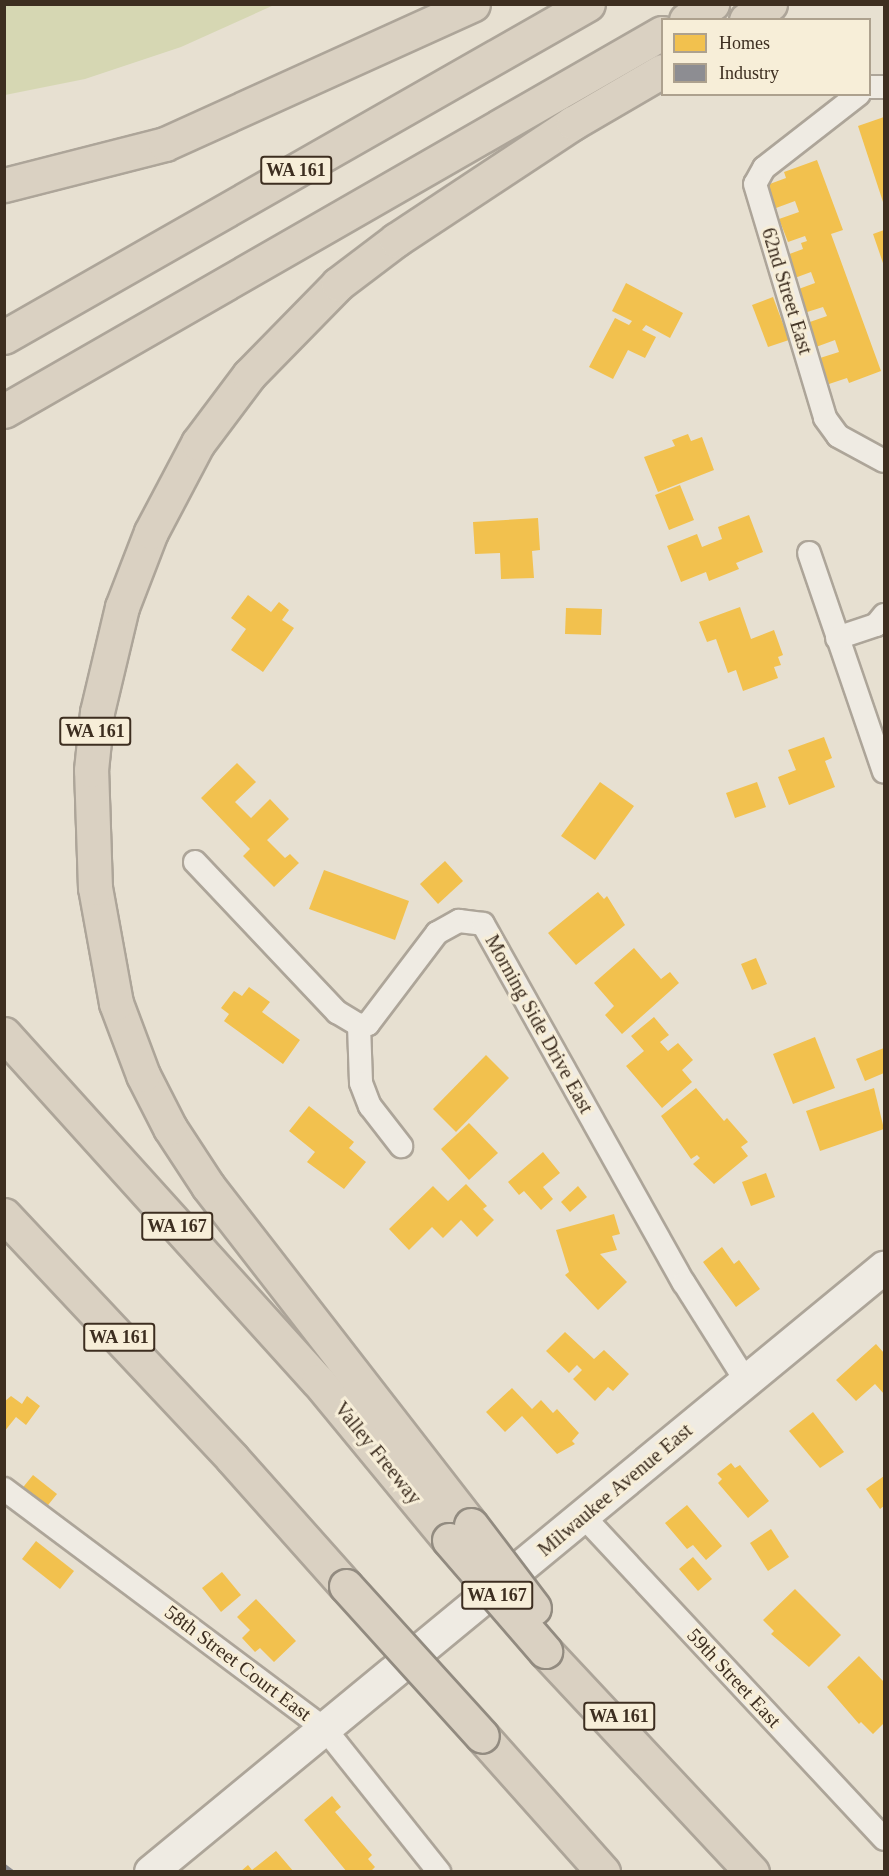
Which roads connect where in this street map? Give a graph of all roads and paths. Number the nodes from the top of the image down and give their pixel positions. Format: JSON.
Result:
{"nodes":[{"id":1,"x":472,"y":4,"type":"edge"},
{"id":2,"x":588,"y":4,"type":"edge"},
{"id":3,"x":712,"y":4,"type":"edge"},
{"id":4,"x":770,"y":4,"type":"edge"},
{"id":5,"x":689,"y":18,"type":"edge"},
{"id":6,"x":749,"y":18,"type":"edge"},
{"id":7,"x":661,"y":34,"type":"edge"},
{"id":8,"x":661,"y":72,"type":"edge"},
{"id":9,"x":856,"y":96,"type":"edge"},
{"id":10,"x":4,"y":185,"type":"edge"},
{"id":11,"x":4,"y":337,"type":"edge"},
{"id":12,"x":4,"y":411,"type":"edge"},
{"id":13,"x":885,"y":461,"type":"edge"},
{"id":14,"x":809,"y":553,"type":"dead end"},
{"id":15,"x":882,"y":623,"type":"edge"},
{"id":16,"x":837,"y":638,"type":"junction"},
{"id":17,"x":885,"y":772,"type":"edge"},
{"id":18,"x":195,"y":862,"type":"dead end"},
{"id":19,"x":359,"y":1025,"type":"junction"},
{"id":20,"x":4,"y":1034,"type":"edge"},
{"id":21,"x":401,"y":1146,"type":"dead end"},
{"id":22,"x":5,"y":1216,"type":"edge"},
{"id":23,"x":885,"y":1268,"type":"edge"},
{"id":24,"x":746,"y":1381,"type":"junction"},
{"id":25,"x":4,"y":1489,"type":"edge"},
{"id":26,"x":584,"y":1517,"type":"junction"},
{"id":27,"x":460,"y":1532,"type":"junction"},
{"id":28,"x":325,"y":1728,"type":"junction"},
{"id":29,"x":885,"y":1839,"type":"edge"},
{"id":30,"x":151,"y":1872,"type":"edge"},
{"id":31,"x":439,"y":1872,"type":"edge"},
{"id":32,"x":603,"y":1872,"type":"edge"},
{"id":33,"x":752,"y":1872,"type":"edge"}],
"edges":[{"from":1,"to":10,"type":"highway"},
{"from":2,"to":11,"type":"highway","number":"WA 161"},
{"from":3,"to":5,"type":"highway"},
{"from":4,"to":6,"type":"highway"},
{"from":7,"to":12,"type":"highway"},
{"from":8,"to":27,"type":"highway","number":"WA 161"},
{"from":9,"to":13,"type":"street","name":"62nd Street East"},
{"from":14,"to":16,"type":"street"},
{"from":15,"to":16,"type":"street"},
{"from":16,"to":17,"type":"street"},
{"from":18,"to":19,"type":"street"},
{"from":19,"to":21,"type":"street"},
{"from":19,"to":24,"type":"street","name":"Morning Side Drive East"},
{"from":20,"to":27,"type":"highway","name":"Valley Freeway","number":"WA 167"},
{"from":22,"to":32,"type":"highway","number":"WA 161","bridge":true},
{"from":23,"to":24,"type":"street","name":"Milwaukee Avenue East"},
{"from":24,"to":26,"type":"street","name":"Milwaukee Avenue East"},
{"from":25,"to":28,"type":"street","name":"58th Street Court East"},
{"from":26,"to":28,"type":"street","name":"Milwaukee Avenue East"},
{"from":26,"to":29,"type":"street","name":"59th Street East"},
{"from":27,"to":33,"type":"highway","name":"Valley Freeway","number":"WA 167","bridge":true},
{"from":28,"to":30,"type":"street","name":"Milwaukee Avenue East"},
{"from":28,"to":31,"type":"street","name":"58th Street Court East"}]}
